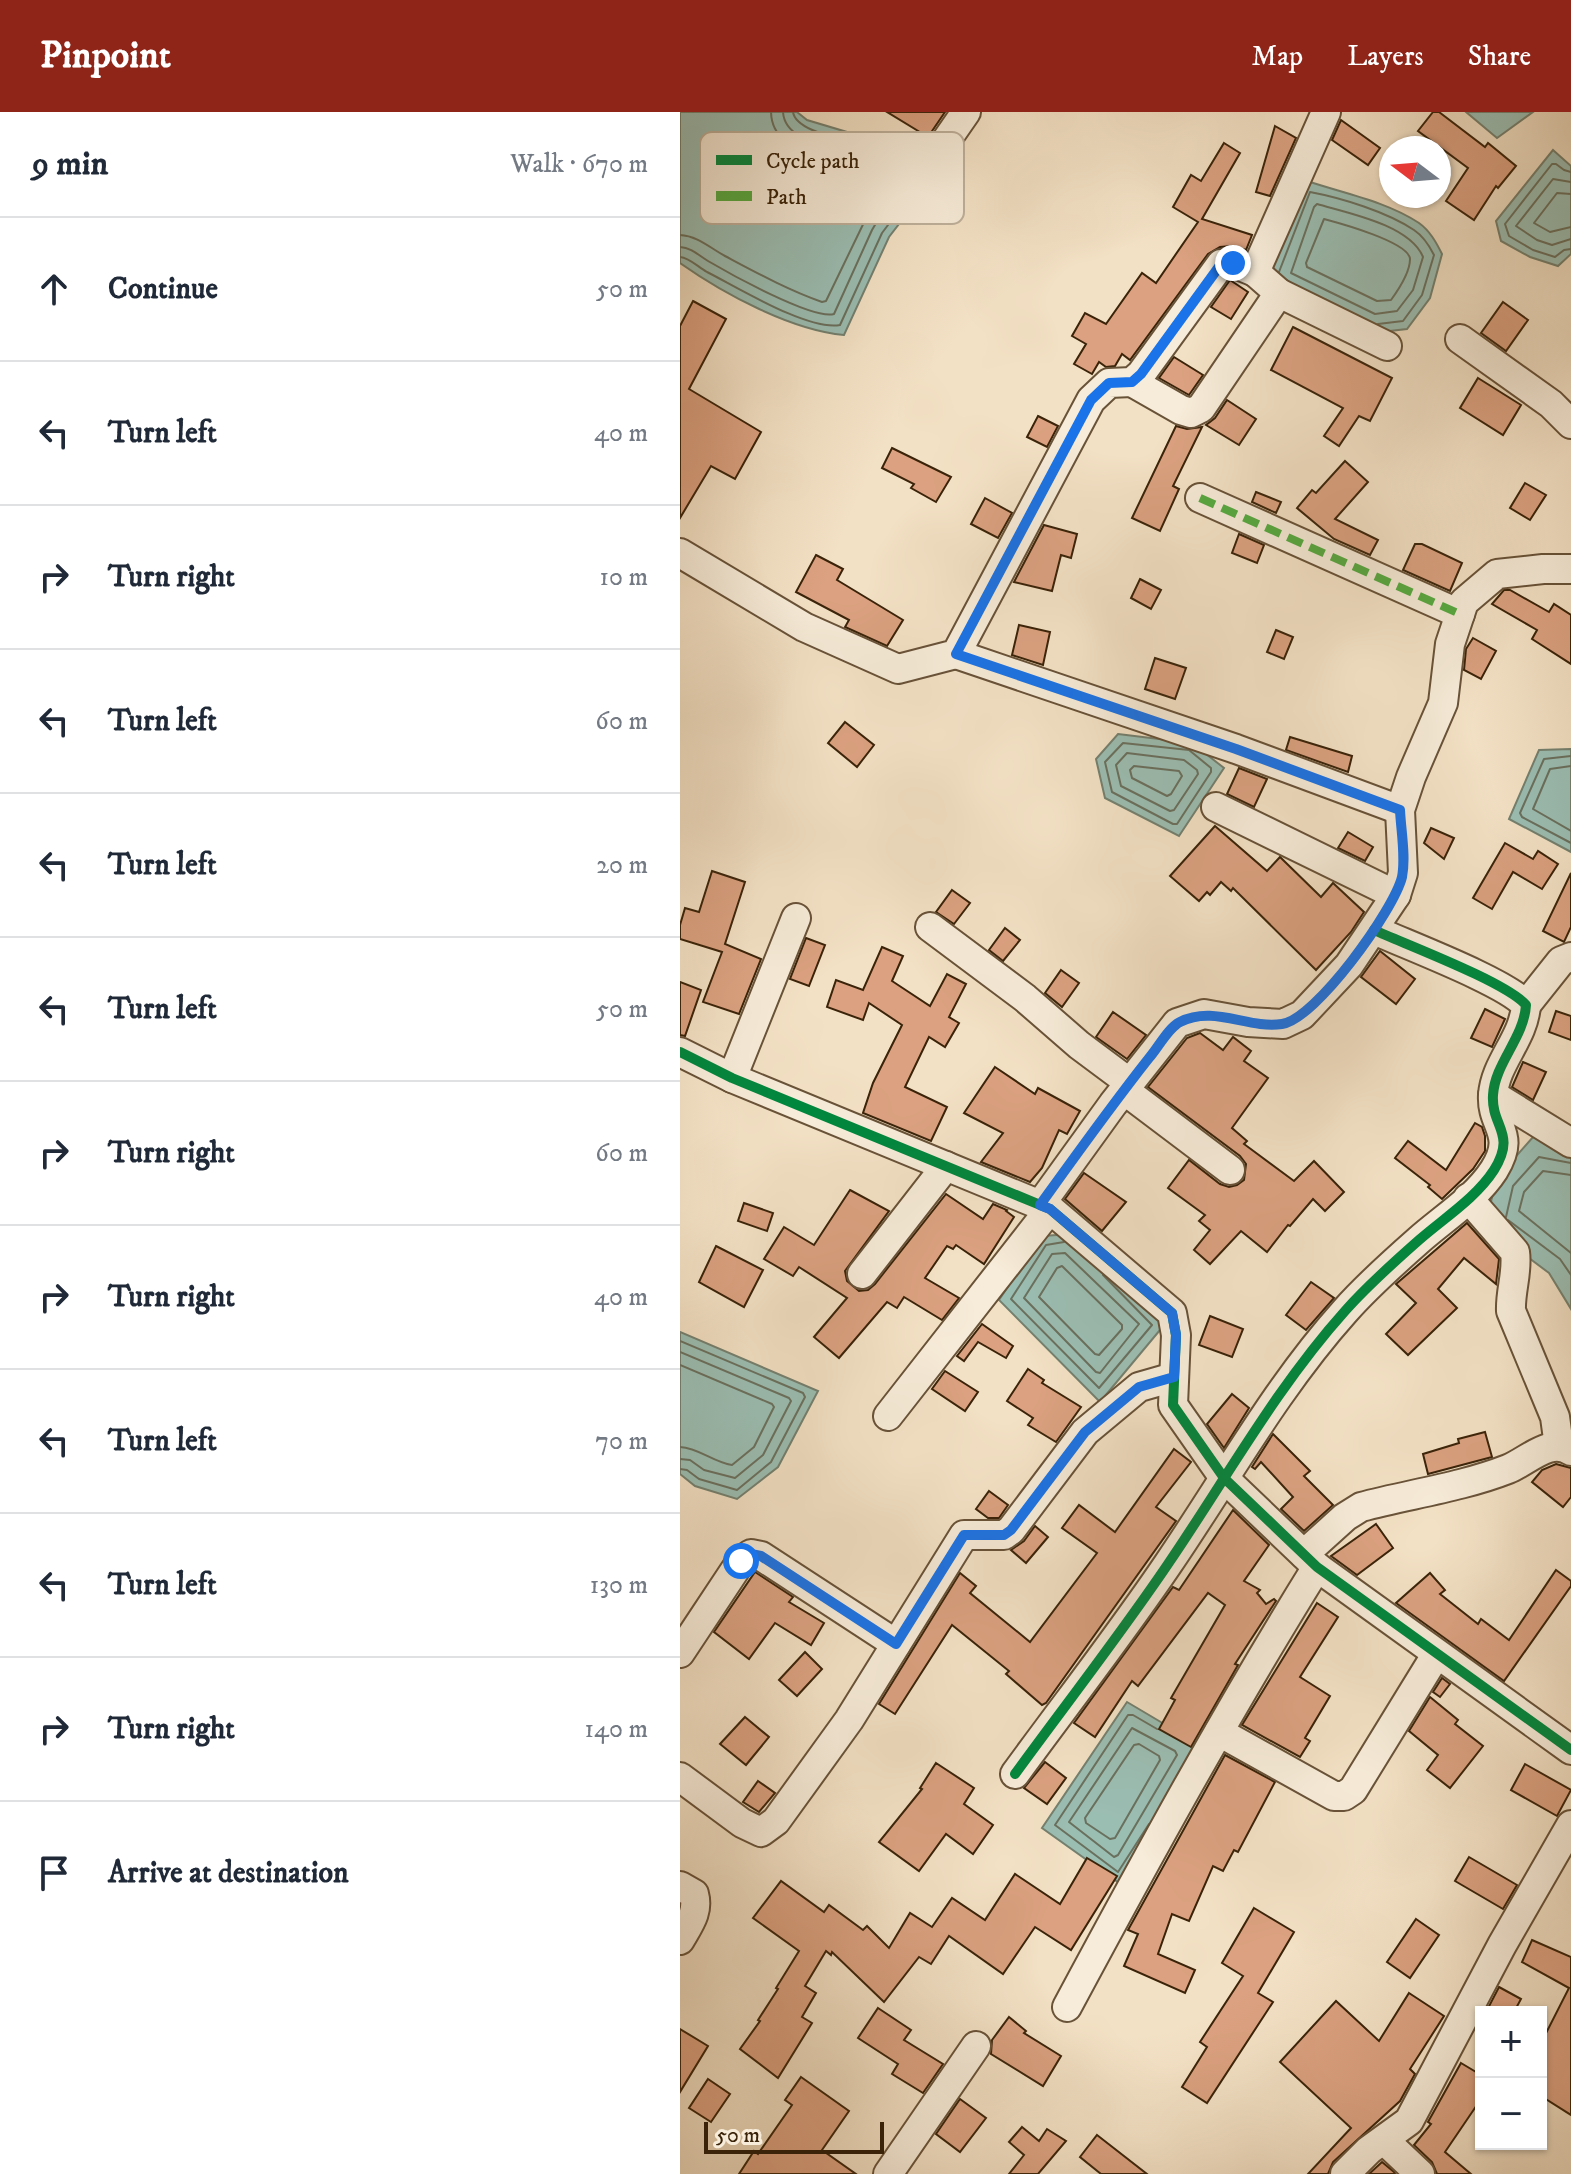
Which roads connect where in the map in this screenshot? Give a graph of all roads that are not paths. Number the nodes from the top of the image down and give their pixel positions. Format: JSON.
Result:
{"nodes":[{"id":1,"x":966,"y":112,"type":"edge"},
{"id":2,"x":1326,"y":112,"type":"edge"},
{"id":3,"x":952,"y":132,"type":"edge"},
{"id":4,"x":1255,"y":272,"type":"junction"},
{"id":5,"x":1279,"y":293,"type":"junction"},
{"id":6,"x":1460,"y":339,"type":"dead end"},
{"id":7,"x":1387,"y":346,"type":"dead end"},
{"id":8,"x":1132,"y":382,"type":"junction"},
{"id":9,"x":1571,"y":424,"type":"edge"},
{"id":10,"x":1200,"y":498,"type":"dead end"},
{"id":11,"x":680,"y":553,"type":"edge"},
{"id":12,"x":1571,"y":569,"type":"edge"},
{"id":13,"x":1460,"y":614,"type":"junction"},
{"id":14,"x":956,"y":654,"type":"junction"},
{"id":15,"x":1216,"y":807,"type":"dead end"},
{"id":16,"x":1400,"y":810,"type":"junction"},
{"id":17,"x":1396,"y":895,"type":"junction"},
{"id":18,"x":796,"y":918,"type":"dead end"},
{"id":19,"x":930,"y":927,"type":"dead end"},
{"id":20,"x":1374,"y":930,"type":"junction"},
{"id":21,"x":1571,"y":957,"type":"edge"},
{"id":22,"x":1526,"y":1005,"type":"junction"},
{"id":23,"x":680,"y":1052,"type":"edge"},
{"id":24,"x":732,"y":1078,"type":"junction"},
{"id":25,"x":1127,"y":1086,"type":"junction"},
{"id":26,"x":1493,"y":1095,"type":"junction"},
{"id":27,"x":1571,"y":1143,"type":"edge"},
{"id":28,"x":946,"y":1166,"type":"junction"},
{"id":29,"x":1230,"y":1170,"type":"dead end"},
{"id":30,"x":1468,"y":1198,"type":"junction"},
{"id":31,"x":1045,"y":1207,"type":"junction"},
{"id":32,"x":862,"y":1274,"type":"dead end"},
{"id":33,"x":1174,"y":1377,"type":"junction"},
{"id":34,"x":888,"y":1416,"type":"dead end"},
{"id":35,"x":1565,"y":1449,"type":"edge"},
{"id":36,"x":1224,"y":1478,"type":"junction"},
{"id":37,"x":1310,"y":1560,"type":"junction"},
{"id":38,"x":896,"y":1644,"type":"junction"},
{"id":39,"x":680,"y":1653,"type":"edge"},
{"id":40,"x":1436,"y":1655,"type":"junction"},
{"id":41,"x":1219,"y":1732,"type":"junction"},
{"id":42,"x":1571,"y":1750,"type":"edge"},
{"id":43,"x":1015,"y":1774,"type":"dead end"},
{"id":44,"x":680,"y":1777,"type":"edge"},
{"id":45,"x":1571,"y":1825,"type":"edge"},
{"id":46,"x":680,"y":1886,"type":"edge"},
{"id":47,"x":680,"y":1940,"type":"edge"},
{"id":48,"x":1067,"y":2007,"type":"dead end"},
{"id":49,"x":976,"y":2046,"type":"dead end"},
{"id":50,"x":1384,"y":2140,"type":"junction"},
{"id":51,"x":888,"y":2174,"type":"edge"},
{"id":52,"x":1345,"y":2174,"type":"edge"},
{"id":53,"x":1420,"y":2174,"type":"edge"}],
"edges":[{"from":1,"to":3,"type":"street"},
{"from":2,"to":4,"type":"street"},
{"from":4,"to":5,"type":"street"},
{"from":4,"to":8,"type":"street"},
{"from":5,"to":7,"type":"street"},
{"from":5,"to":8,"type":"street"},
{"from":6,"to":9,"type":"street"},
{"from":8,"to":14,"type":"street"},
{"from":10,"to":13,"type":"street"},
{"from":11,"to":14,"type":"street"},
{"from":12,"to":13,"type":"street"},
{"from":13,"to":16,"type":"street"},
{"from":14,"to":16,"type":"street"},
{"from":15,"to":17,"type":"street"},
{"from":16,"to":17,"type":"street"},
{"from":17,"to":20,"type":"street"},
{"from":18,"to":24,"type":"street"},
{"from":19,"to":25,"type":"street"},
{"from":20,"to":22,"type":"street"},
{"from":20,"to":25,"type":"street"},
{"from":21,"to":22,"type":"street"},
{"from":22,"to":26,"type":"street"},
{"from":23,"to":24,"type":"street"},
{"from":24,"to":28,"type":"street"},
{"from":25,"to":29,"type":"street"},
{"from":25,"to":31,"type":"street"},
{"from":26,"to":27,"type":"street"},
{"from":26,"to":30,"type":"street"},
{"from":28,"to":31,"type":"street"},
{"from":28,"to":32,"type":"street"},
{"from":30,"to":35,"type":"street"},
{"from":30,"to":36,"type":"street"},
{"from":31,"to":33,"type":"street"},
{"from":31,"to":34,"type":"street"},
{"from":33,"to":36,"type":"street"},
{"from":33,"to":38,"type":"street"},
{"from":35,"to":37,"type":"street"},
{"from":36,"to":37,"type":"street"},
{"from":36,"to":43,"type":"street"},
{"from":37,"to":40,"type":"street"},
{"from":37,"to":41,"type":"street"},
{"from":38,"to":39,"type":"street"},
{"from":38,"to":44,"type":"street"},
{"from":40,"to":41,"type":"street"},
{"from":40,"to":42,"type":"street"},
{"from":41,"to":48,"type":"street"},
{"from":45,"to":50,"type":"street"},
{"from":46,"to":47,"type":"street"},
{"from":49,"to":51,"type":"street"},
{"from":50,"to":52,"type":"street"},
{"from":50,"to":53,"type":"street"}]}
